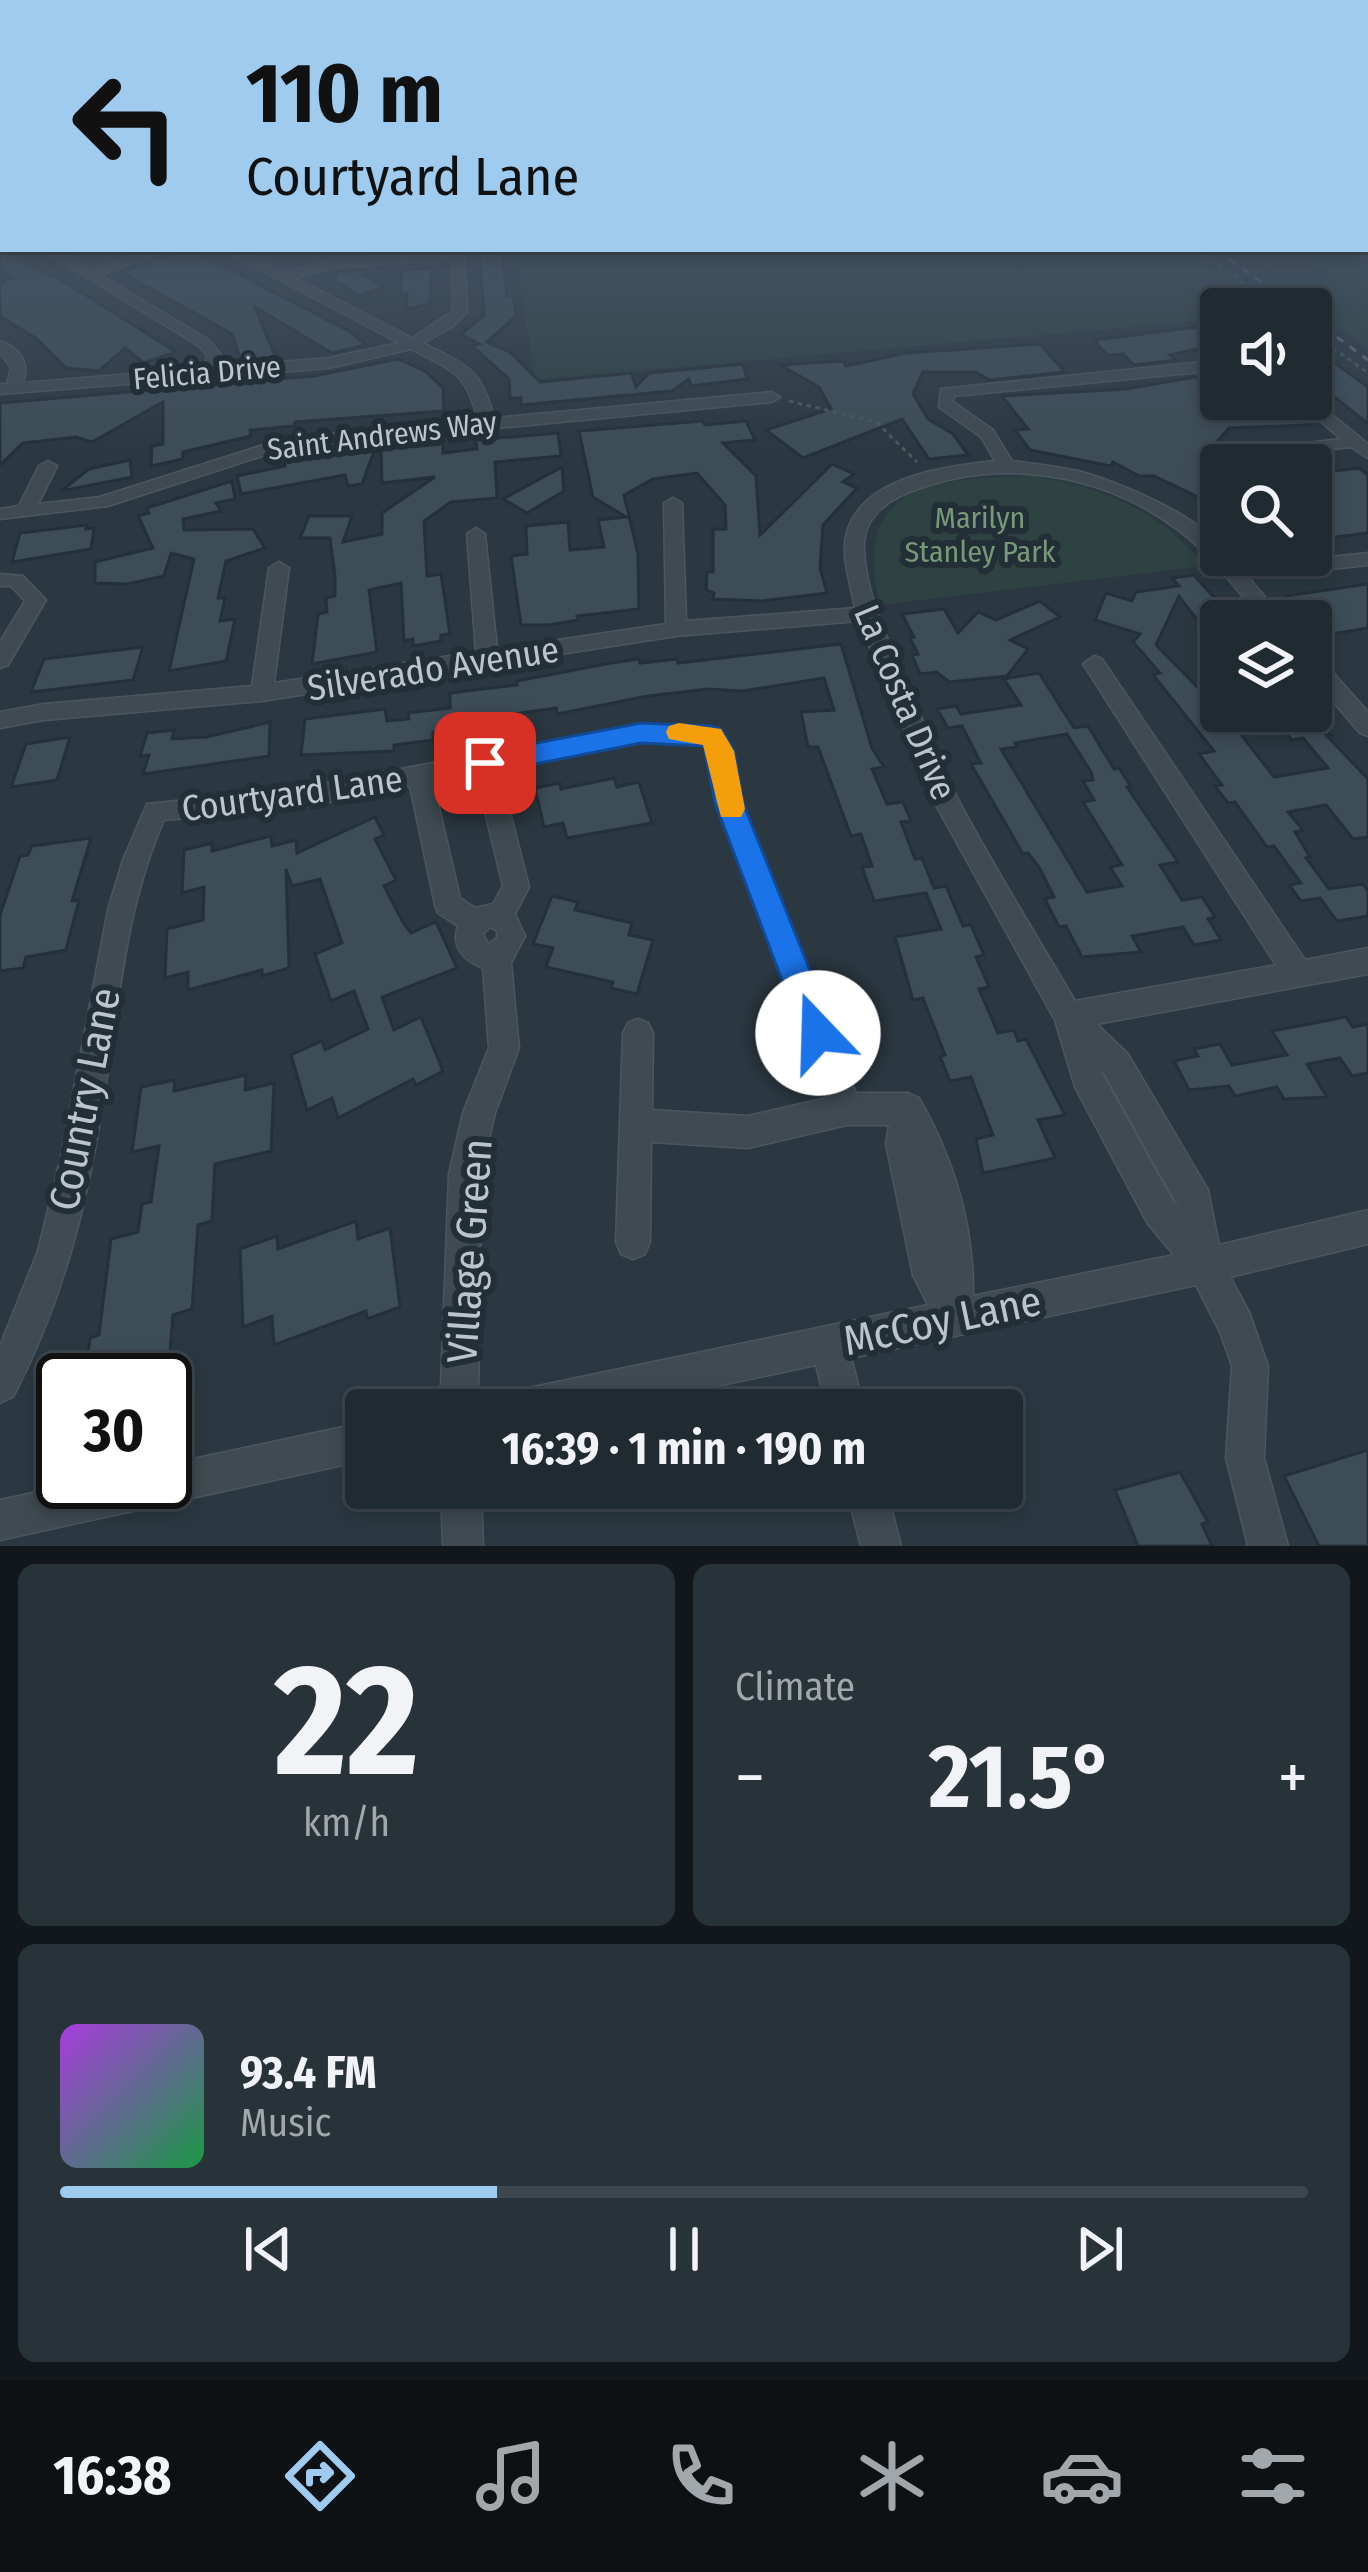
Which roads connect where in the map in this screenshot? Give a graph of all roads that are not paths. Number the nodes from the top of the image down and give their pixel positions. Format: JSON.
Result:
{"nodes":[{"id":1,"x":142,"y":305,"type":"edge"},
{"id":2,"x":339,"y":305,"type":"edge"},
{"id":3,"x":460,"y":305,"type":"edge"},
{"id":4,"x":410,"y":342,"type":"junction"},
{"id":5,"x":0,"y":345,"type":"edge"},
{"id":6,"x":1200,"y":367,"type":"edge"},
{"id":7,"x":211,"y":373,"type":"junction"},
{"id":8,"x":6,"y":389,"type":"edge"},
{"id":9,"x":772,"y":397,"type":"road end"},
{"id":10,"x":1329,"y":420,"type":"edge"},
{"id":11,"x":488,"y":423,"type":"junction"},
{"id":12,"x":1361,"y":447,"type":"edge"},
{"id":13,"x":1006,"y":465,"type":"junction"},
{"id":14,"x":48,"y":466,"type":"dead end"},
{"id":15,"x":673,"y":503,"type":"dead end"},
{"id":16,"x":25,"y":512,"type":"junction"},
{"id":17,"x":0,"y":514,"type":"edge"},
{"id":18,"x":476,"y":534,"type":"dead end"},
{"id":19,"x":1200,"y":540,"type":"edge"},
{"id":20,"x":1368,"y":559,"type":"edge"},
{"id":21,"x":1332,"y":563,"type":"edge"},
{"id":22,"x":279,"y":568,"type":"dead end"},
{"id":23,"x":1235,"y":576,"type":"edge"},
{"id":24,"x":0,"y":580,"type":"edge"},
{"id":25,"x":1256,"y":600,"type":"edge"},
{"id":26,"x":866,"y":614,"type":"junction"},
{"id":27,"x":676,"y":629,"type":"junction"},
{"id":28,"x":0,"y":660,"type":"edge"},
{"id":29,"x":487,"y":662,"type":"junction"},
{"id":30,"x":1094,"y":664,"type":"dead end"},
{"id":31,"x":1332,"y":686,"type":"edge"},
{"id":32,"x":262,"y":694,"type":"junction"},
{"id":33,"x":0,"y":720,"type":"edge"},
{"id":34,"x":1368,"y":727,"type":"edge"},
{"id":35,"x":485,"y":763,"type":"junction"},
{"id":36,"x":419,"y":776,"type":"junction"},
{"id":37,"x":156,"y":811,"type":"joint"},
{"id":38,"x":488,"y":920,"type":"junction"},
{"id":39,"x":1368,"y":961,"type":"edge"},
{"id":40,"x":1298,"y":974,"type":"junction"},
{"id":41,"x":1068,"y":1016,"type":"junction"},
{"id":42,"x":638,"y":1034,"type":"dead end"},
{"id":43,"x":847,"y":1108,"type":"junction"},
{"id":44,"x":634,"y":1125,"type":"junction"},
{"id":45,"x":1368,"y":1227,"type":"edge"},
{"id":46,"x":633,"y":1242,"type":"dead end"},
{"id":47,"x":1205,"y":1265,"type":"junction"},
{"id":48,"x":955,"y":1316,"type":"junction"},
{"id":49,"x":829,"y":1344,"type":"junction"},
{"id":50,"x":0,"y":1384,"type":"edge"},
{"id":51,"x":460,"y":1389,"type":"edge"},
{"id":52,"x":614,"y":1389,"type":"edge"},
{"id":53,"x":841,"y":1389,"type":"edge"},
{"id":54,"x":345,"y":1446,"type":"edge"},
{"id":55,"x":462,"y":1509,"type":"edge"},
{"id":56,"x":871,"y":1509,"type":"edge"},
{"id":57,"x":0,"y":1520,"type":"edge"},
{"id":58,"x":463,"y":1546,"type":"edge"},
{"id":59,"x":881,"y":1546,"type":"edge"},
{"id":60,"x":1268,"y":1546,"type":"edge"}],
"edges":[{"from":1,"to":7,"type":"street"},
{"from":2,"to":4,"type":"street"},
{"from":3,"to":4,"type":"street","name":"Felicia Drive"},
{"from":4,"to":7,"type":"street","name":"Felicia Drive"},
{"from":4,"to":11,"type":"street"},
{"from":5,"to":8,"type":"street"},
{"from":6,"to":13,"type":"street"},
{"from":7,"to":8,"type":"street","name":"Felicia Drive"},
{"from":9,"to":11,"type":"street","name":"Saint Andrews Way"},
{"from":10,"to":12,"type":"street"},
{"from":11,"to":16,"type":"street","name":"Saint Andrews Way"},
{"from":13,"to":19,"type":"street","name":"La Costa Drive"},
{"from":13,"to":26,"type":"street","name":"La Costa Drive"},
{"from":14,"to":16,"type":"street"},
{"from":15,"to":27,"type":"street"},
{"from":16,"to":17,"type":"street","name":"Saint Andrews Way"},
{"from":18,"to":29,"type":"street"},
{"from":20,"to":21,"type":"street"},
{"from":22,"to":32,"type":"street"},
{"from":23,"to":25,"type":"street","name":"La Costa Drive"},
{"from":24,"to":28,"type":"street"},
{"from":26,"to":27,"type":"street","name":"Silverado Avenue"},
{"from":26,"to":41,"type":"street","name":"La Costa Drive"},
{"from":27,"to":29,"type":"street","name":"Silverado Avenue"},
{"from":29,"to":32,"type":"street","name":"Silverado Avenue"},
{"from":30,"to":40,"type":"street"},
{"from":31,"to":34,"type":"street"},
{"from":32,"to":33,"type":"street","name":"Silverado Avenue"},
{"from":35,"to":36,"type":"street","name":"Courtyard Lane"},
{"from":35,"to":38,"type":"street"},
{"from":35,"to":43,"type":"street","name":"Courtyard Lane"},
{"from":36,"to":37,"type":"street","name":"Courtyard Lane"},
{"from":36,"to":38,"type":"street"},
{"from":37,"to":50,"type":"street","name":"Country Lane"},
{"from":38,"to":51,"type":"street","name":"Village Green"},
{"from":39,"to":40,"type":"street"},
{"from":40,"to":41,"type":"street"},
{"from":41,"to":47,"type":"street","name":"La Costa Drive"},
{"from":42,"to":44,"type":"street"},
{"from":43,"to":44,"type":"street"},
{"from":43,"to":48,"type":"street"},
{"from":44,"to":46,"type":"street"},
{"from":45,"to":47,"type":"street","name":"McCoy Lane"},
{"from":47,"to":48,"type":"street","name":"McCoy Lane"},
{"from":47,"to":60,"type":"street","name":"La Costa Drive"},
{"from":48,"to":49,"type":"street","name":"McCoy Lane"},
{"from":49,"to":52,"type":"street","name":"McCoy Lane"},
{"from":49,"to":53,"type":"street"},
{"from":54,"to":57,"type":"street"},
{"from":55,"to":58,"type":"street"},
{"from":56,"to":59,"type":"street"}]}
